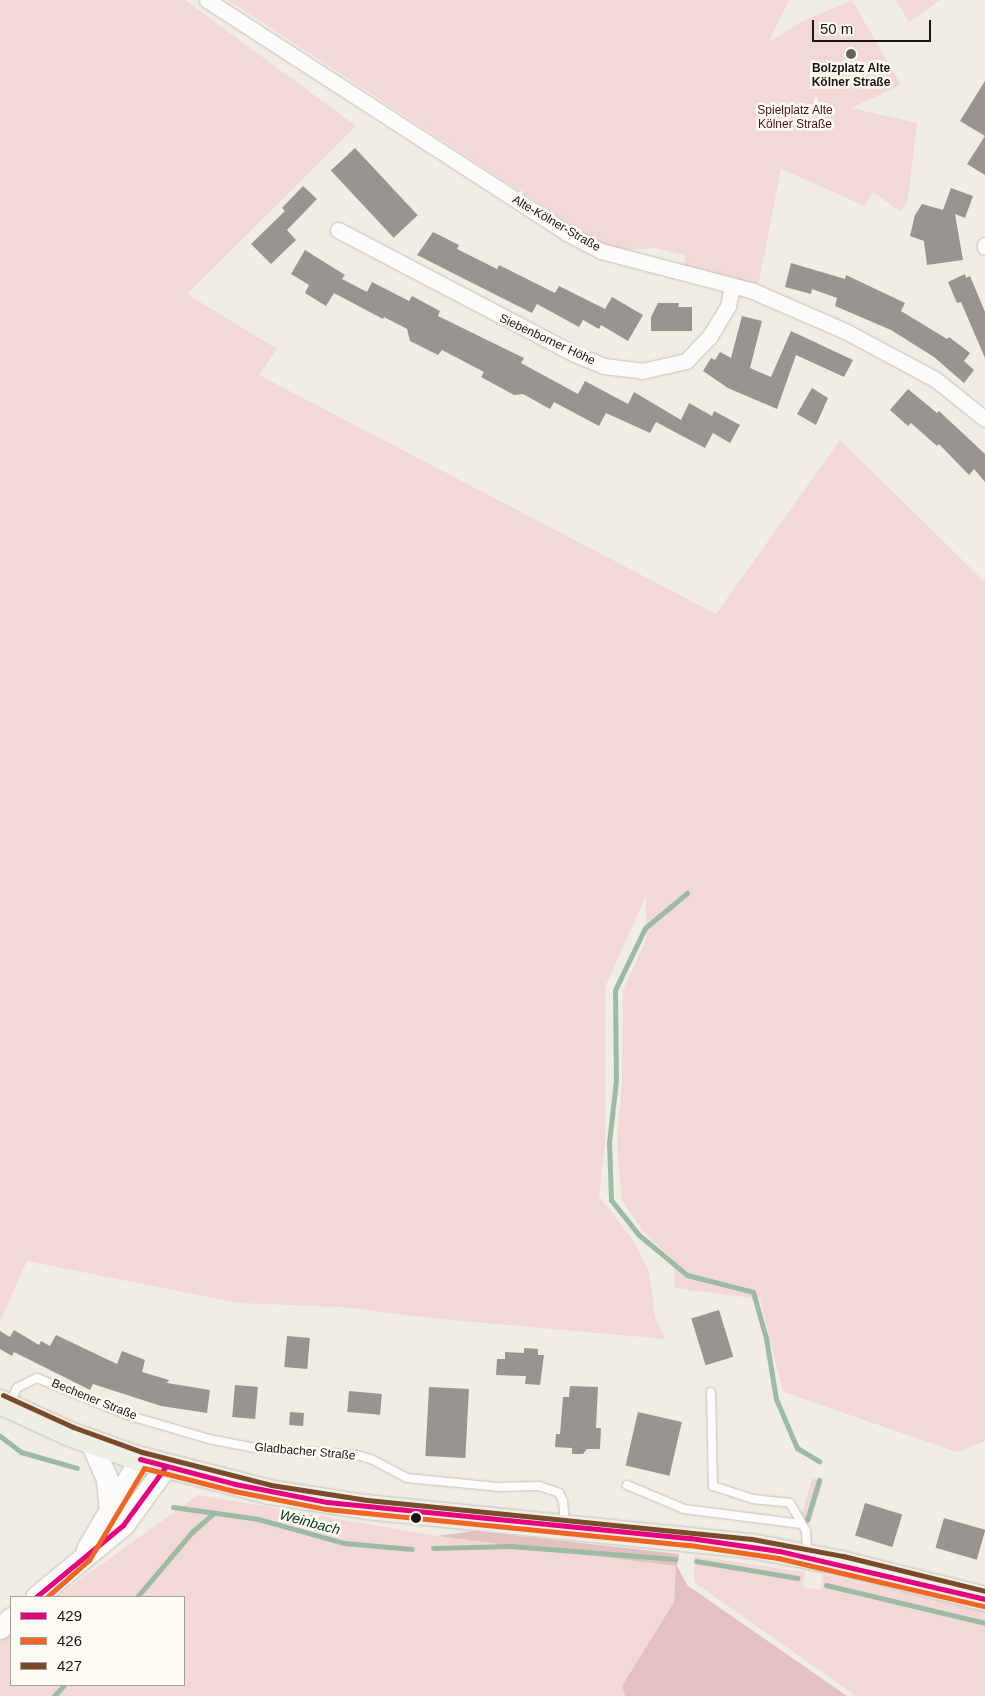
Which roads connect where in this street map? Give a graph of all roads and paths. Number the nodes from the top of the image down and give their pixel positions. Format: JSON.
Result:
{"nodes":[{"id":1,"x":207,"y":0,"type":"edge"},
{"id":2,"x":338,"y":230,"type":"dead end"},
{"id":3,"x":732,"y":286,"type":"junction"},
{"id":4,"x":985,"y":419,"type":"edge"},
{"id":5,"x":712,"y":1392,"type":"dead end"},
{"id":6,"x":4,"y":1404,"type":"edge"},
{"id":7,"x":163,"y":1426,"type":"joint"},
{"id":8,"x":91,"y":1442,"type":"junction"},
{"id":9,"x":140,"y":1458,"type":"junction"},
{"id":10,"x":166,"y":1466,"type":"junction"},
{"id":11,"x":627,"y":1485,"type":"dead end"},
{"id":12,"x":110,"y":1512,"type":"junction"},
{"id":13,"x":801,"y":1524,"type":"junction"},
{"id":14,"x":565,"y":1526,"type":"junction"},
{"id":15,"x":83,"y":1556,"type":"junction"},
{"id":16,"x":808,"y":1556,"type":"junction"},
{"id":17,"x":37,"y":1596,"type":"edge"},
{"id":18,"x":985,"y":1599,"type":"edge"},
{"id":19,"x":10,"y":1619,"type":"edge"},
{"id":20,"x":0,"y":1628,"type":"edge"}],
"edges":[{"from":1,"to":3,"type":"street","name":"Alte-Kölner-Straße"},
{"from":2,"to":3,"type":"street","name":"Siebenborner Höhe"},
{"from":3,"to":4,"type":"street","name":"Alte-Kölner-Straße"},
{"from":5,"to":13,"type":"lane"},
{"from":6,"to":7,"type":"lane","name":"Bechener Straße"},
{"from":6,"to":8,"type":"main road"},
{"from":7,"to":14,"type":"lane","name":"Gladbacher Straße"},
{"from":8,"to":9,"type":"main road"},
{"from":8,"to":12,"type":"main road"},
{"from":9,"to":10,"type":"main road"},
{"from":9,"to":12,"type":"main road"},
{"from":10,"to":14,"type":"main road"},
{"from":10,"to":15,"type":"main road"},
{"from":11,"to":13,"type":"lane"},
{"from":12,"to":15,"type":"main road"},
{"from":13,"to":16,"type":"lane"},
{"from":14,"to":16,"type":"main road"},
{"from":15,"to":17,"type":"main road"},
{"from":16,"to":18,"type":"main road"},
{"from":19,"to":20,"type":"main road"}]}
